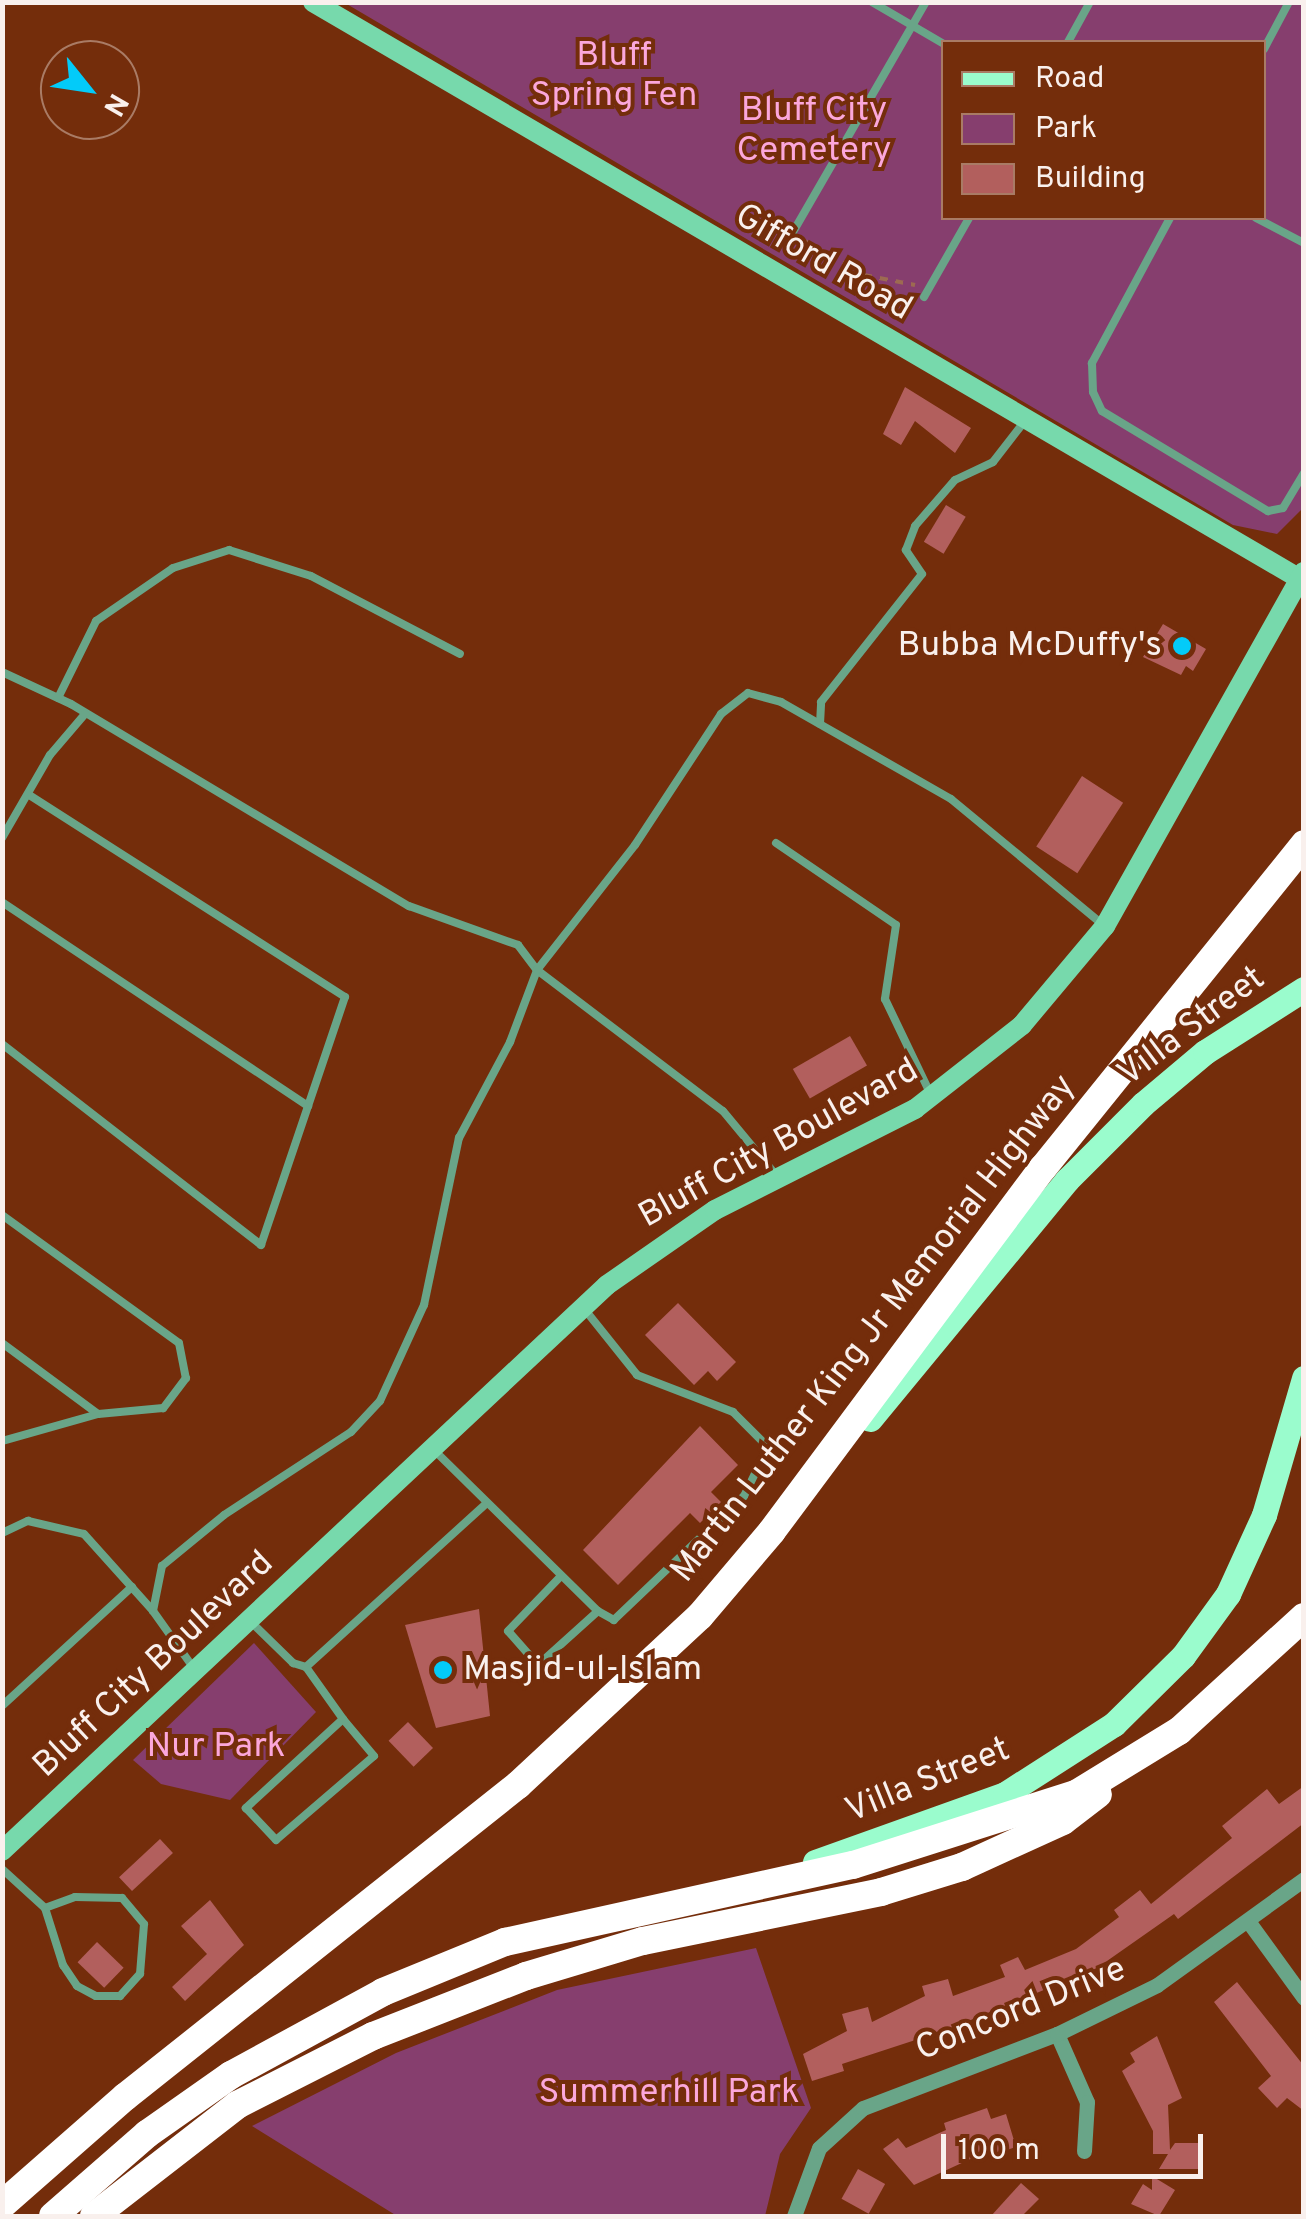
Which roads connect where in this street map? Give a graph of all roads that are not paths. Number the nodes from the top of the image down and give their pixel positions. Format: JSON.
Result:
{"nodes":[{"id":1,"x":313,"y":2,"type":"edge"},
{"id":2,"x":872,"y":2,"type":"edge"},
{"id":3,"x":926,"y":2,"type":"edge"},
{"id":4,"x":1090,"y":2,"type":"edge"},
{"id":5,"x":1290,"y":2,"type":"edge"},
{"id":6,"x":913,"y":26,"type":"junction"},
{"id":7,"x":1069,"y":40,"type":"edge"},
{"id":8,"x":941,"y":42,"type":"edge"},
{"id":9,"x":1266,"y":46,"type":"edge"},
{"id":10,"x":968,"y":220,"type":"edge"},
{"id":11,"x":1169,"y":220,"type":"edge"},
{"id":12,"x":1260,"y":220,"type":"edge"},
{"id":13,"x":793,"y":232,"type":"road end"},
{"id":14,"x":1304,"y":243,"type":"edge"},
{"id":15,"x":924,"y":297,"type":"dead end"},
{"id":16,"x":1027,"y":418,"type":"junction"},
{"id":17,"x":1304,"y":473,"type":"edge"},
{"id":18,"x":1302,"y":576,"type":"edge"},
{"id":19,"x":460,"y":654,"type":"dead end"},
{"id":20,"x":2,"y":672,"type":"edge"},
{"id":21,"x":58,"y":698,"type":"junction"},
{"id":22,"x":85,"y":714,"type":"junction"},
{"id":23,"x":820,"y":724,"type":"junction"},
{"id":24,"x":28,"y":794,"type":"junction"},
{"id":25,"x":2,"y":838,"type":"edge"},
{"id":26,"x":776,"y":843,"type":"dead end"},
{"id":27,"x":1304,"y":844,"type":"edge"},
{"id":28,"x":2,"y":902,"type":"edge"},
{"id":29,"x":1105,"y":926,"type":"junction"},
{"id":30,"x":537,"y":970,"type":"junction"},
{"id":31,"x":1304,"y":989,"type":"edge"},
{"id":32,"x":2,"y":1044,"type":"edge"},
{"id":33,"x":932,"y":1097,"type":"junction"},
{"id":34,"x":308,"y":1106,"type":"junction"},
{"id":35,"x":779,"y":1178,"type":"junction"},
{"id":36,"x":2,"y":1215,"type":"edge"},
{"id":37,"x":583,"y":1308,"type":"junction"},
{"id":38,"x":2,"y":1343,"type":"edge"},
{"id":39,"x":1304,"y":1378,"type":"edge"},
{"id":40,"x":98,"y":1414,"type":"junction"},
{"id":41,"x":2,"y":1441,"type":"edge"},
{"id":42,"x":432,"y":1447,"type":"junction"},
{"id":43,"x":486,"y":1504,"type":"junction"},
{"id":44,"x":772,"y":1532,"type":"junction"},
{"id":45,"x":2,"y":1533,"type":"edge"},
{"id":46,"x":560,"y":1577,"type":"junction"},
{"id":47,"x":132,"y":1587,"type":"junction"},
{"id":48,"x":153,"y":1610,"type":"junction"},
{"id":49,"x":598,"y":1610,"type":"junction"},
{"id":50,"x":1304,"y":1617,"type":"edge"},
{"id":51,"x":250,"y":1621,"type":"junction"},
{"id":52,"x":306,"y":1667,"type":"junction"},
{"id":53,"x":196,"y":1672,"type":"junction"},
{"id":54,"x":3,"y":1705,"type":"edge"},
{"id":55,"x":343,"y":1719,"type":"junction"},
{"id":56,"x":1180,"y":1732,"type":"junction"},
{"id":57,"x":2,"y":1851,"type":"edge"},
{"id":58,"x":2,"y":1870,"type":"edge"},
{"id":59,"x":1304,"y":1879,"type":"edge"},
{"id":60,"x":716,"y":1892,"type":"junction"},
{"id":61,"x":45,"y":1908,"type":"junction"},
{"id":62,"x":1248,"y":1921,"type":"junction"},
{"id":63,"x":1304,"y":1998,"type":"edge"},
{"id":64,"x":1057,"y":2034,"type":"junction"},
{"id":65,"x":1084,"y":2152,"type":"dead end"},
{"id":66,"x":2,"y":2204,"type":"edge"},
{"id":67,"x":53,"y":2216,"type":"edge"},
{"id":68,"x":94,"y":2216,"type":"edge"},
{"id":69,"x":794,"y":2216,"type":"edge"}],
"edges":[{"from":1,"to":16,"type":"street","name":"Gifford Road"},
{"from":2,"to":6,"type":"lane"},
{"from":3,"to":6,"type":"lane"},
{"from":4,"to":7,"type":"lane"},
{"from":5,"to":9,"type":"lane"},
{"from":6,"to":8,"type":"lane"},
{"from":6,"to":13,"type":"lane"},
{"from":10,"to":15,"type":"lane"},
{"from":11,"to":17,"type":"lane"},
{"from":12,"to":14,"type":"lane"},
{"from":16,"to":18,"type":"street","name":"Gifford Road"},
{"from":16,"to":23,"type":"lane"},
{"from":18,"to":29,"type":"street","name":"Bluff City Boulevard"},
{"from":19,"to":21,"type":"lane"},
{"from":20,"to":21,"type":"lane"},
{"from":21,"to":22,"type":"lane"},
{"from":22,"to":24,"type":"lane"},
{"from":22,"to":30,"type":"lane"},
{"from":23,"to":29,"type":"lane"},
{"from":23,"to":30,"type":"lane"},
{"from":24,"to":25,"type":"lane"},
{"from":24,"to":34,"type":"lane"},
{"from":26,"to":33,"type":"lane"},
{"from":27,"to":44,"type":"highway","name":"Martin Luther King Jr Memorial Highway"},
{"from":28,"to":34,"type":"lane"},
{"from":29,"to":33,"type":"street","name":"Bluff City Boulevard"},
{"from":30,"to":35,"type":"lane"},
{"from":30,"to":48,"type":"lane"},
{"from":31,"to":44,"type":"main road","name":"Villa Street"},
{"from":32,"to":34,"type":"lane"},
{"from":33,"to":35,"type":"street","name":"Bluff City Boulevard"},
{"from":35,"to":37,"type":"street","name":"Bluff City Boulevard"},
{"from":36,"to":40,"type":"lane"},
{"from":37,"to":42,"type":"street","name":"Bluff City Boulevard"},
{"from":37,"to":49,"type":"lane"},
{"from":38,"to":40,"type":"lane"},
{"from":39,"to":60,"type":"main road","name":"Villa Street"},
{"from":40,"to":41,"type":"lane"},
{"from":42,"to":43,"type":"lane"},
{"from":42,"to":51,"type":"street","name":"Bluff City Boulevard"},
{"from":43,"to":46,"type":"lane"},
{"from":43,"to":52,"type":"lane"},
{"from":44,"to":66,"type":"highway","name":"Martin Luther King Jr Memorial Highway"},
{"from":45,"to":47,"type":"lane"},
{"from":46,"to":49,"type":"lane"},
{"from":46,"to":49,"type":"lane"},
{"from":47,"to":48,"type":"lane"},
{"from":47,"to":54,"type":"lane"},
{"from":48,"to":53,"type":"lane"},
{"from":50,"to":56,"type":"highway"},
{"from":51,"to":52,"type":"lane"},
{"from":51,"to":53,"type":"street","name":"Bluff City Boulevard"},
{"from":52,"to":55,"type":"lane"},
{"from":53,"to":57,"type":"street","name":"Bluff City Boulevard"},
{"from":55,"to":55,"type":"lane"},
{"from":56,"to":60,"type":"highway"},
{"from":56,"to":68,"type":"highway"},
{"from":58,"to":61,"type":"lane"},
{"from":59,"to":62,"type":"street","name":"Concord Drive"},
{"from":60,"to":67,"type":"highway"},
{"from":61,"to":61,"type":"lane"},
{"from":62,"to":63,"type":"street"},
{"from":62,"to":64,"type":"street","name":"Concord Drive"},
{"from":64,"to":65,"type":"street"},
{"from":64,"to":69,"type":"street","name":"Concord Drive"}]}
